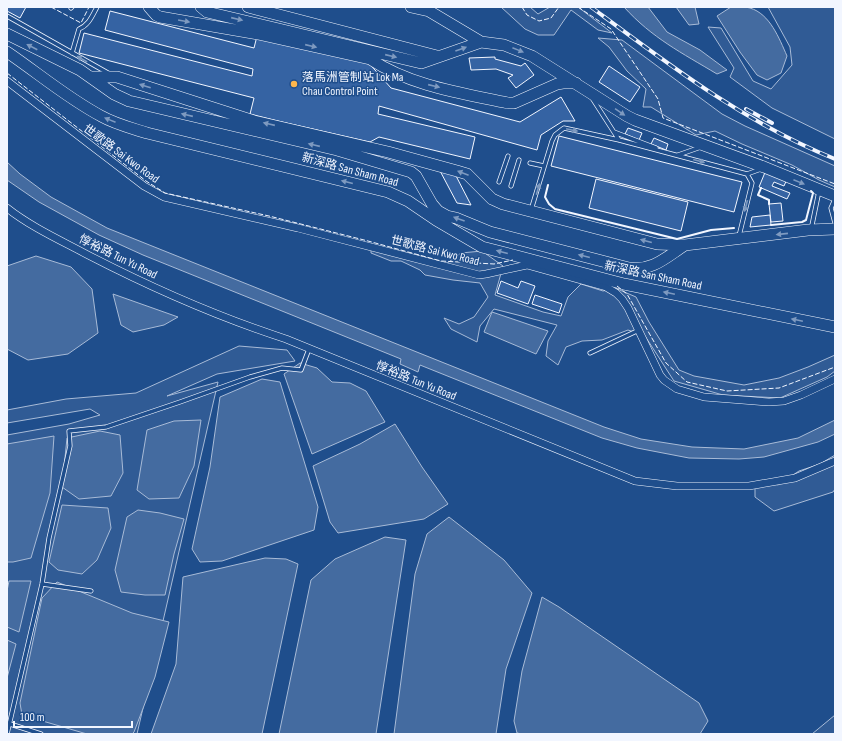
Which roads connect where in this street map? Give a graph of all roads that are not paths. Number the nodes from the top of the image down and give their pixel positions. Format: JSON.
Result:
{"nodes":[{"id":1,"x":97,"y":7,"type":"edge"},
{"id":2,"x":149,"y":7,"type":"edge"},
{"id":3,"x":201,"y":7,"type":"edge"},
{"id":4,"x":248,"y":7,"type":"edge"},
{"id":5,"x":411,"y":7,"type":"edge"},
{"id":6,"x":7,"y":16,"type":"edge"},
{"id":7,"x":7,"y":34,"type":"edge"},
{"id":8,"x":481,"y":42,"type":"junction"},
{"id":9,"x":7,"y":52,"type":"edge"},
{"id":10,"x":72,"y":53,"type":"junction"},
{"id":11,"x":441,"y":56,"type":"junction"},
{"id":12,"x":92,"y":77,"type":"junction"},
{"id":13,"x":117,"y":77,"type":"junction"},
{"id":14,"x":7,"y":81,"type":"edge"},
{"id":15,"x":576,"y":83,"type":"junction"},
{"id":16,"x":586,"y":89,"type":"junction"},
{"id":17,"x":614,"y":132,"type":"junction"},
{"id":18,"x":619,"y":140,"type":"junction"},
{"id":19,"x":704,"y":145,"type":"junction"},
{"id":20,"x":508,"y":156,"type":"dead end"},
{"id":21,"x":678,"y":156,"type":"junction"},
{"id":22,"x":519,"y":160,"type":"dead end"},
{"id":23,"x":530,"y":162,"type":"dead end"},
{"id":24,"x":544,"y":166,"type":"junction"},
{"id":25,"x":764,"y":168,"type":"junction"},
{"id":26,"x":746,"y":174,"type":"junction"},
{"id":27,"x":499,"y":182,"type":"dead end"},
{"id":28,"x":511,"y":186,"type":"dead end"},
{"id":29,"x":820,"y":190,"type":"junction"},
{"id":30,"x":835,"y":196,"type":"edge"},
{"id":31,"x":835,"y":199,"type":"edge"},
{"id":32,"x":7,"y":208,"type":"edge"},
{"id":33,"x":531,"y":211,"type":"junction"},
{"id":34,"x":835,"y":223,"type":"edge"},
{"id":35,"x":835,"y":229,"type":"edge"},
{"id":36,"x":808,"y":230,"type":"junction"},
{"id":37,"x":738,"y":238,"type":"junction"},
{"id":38,"x":685,"y":245,"type":"junction"},
{"id":39,"x":835,"y":327,"type":"edge"},
{"id":40,"x":639,"y":330,"type":"junction"},
{"id":41,"x":310,"y":349,"type":"junction"},
{"id":42,"x":590,"y":353,"type":"dead end"},
{"id":43,"x":835,"y":379,"type":"edge"},
{"id":44,"x":835,"y":461,"type":"edge"},
{"id":45,"x":42,"y":584,"type":"junction"},
{"id":46,"x":91,"y":591,"type":"dead end"},
{"id":47,"x":8,"y":724,"type":"edge"},
{"id":48,"x":7,"y":734,"type":"edge"},
{"id":49,"x":41,"y":734,"type":"edge"}],
"edges":[{"from":1,"to":10,"type":"lane"},
{"from":2,"to":15,"type":"main road","one_way":true},
{"from":3,"to":11,"type":"main road","one_way":true},
{"from":4,"to":11,"type":"main road"},
{"from":5,"to":8,"type":"main road"},
{"from":6,"to":10,"type":"lane"},
{"from":12,"to":7,"type":"main road","name":"新深路 San Sham Road","one_way":true},
{"from":11,"to":8,"type":"main road","one_way":true},
{"from":8,"to":15,"type":"main road","one_way":true},
{"from":39,"to":9,"type":"main road","name":"新深路 San Sham Road","one_way":true},
{"from":13,"to":10,"type":"lane","one_way":true},
{"from":12,"to":13,"type":"main road","name":"新深路 San Sham Road"},
{"from":38,"to":12,"type":"main road","name":"新深路 San Sham Road","one_way":true},
{"from":33,"to":13,"type":"main road","name":"新深路 San Sham Road","one_way":true},
{"from":14,"to":40,"type":"street","name":"世歌路 Sai Kwo Road"},
{"from":15,"to":16,"type":"main road"},
{"from":16,"to":17,"type":"lane"},
{"from":16,"to":19,"type":"main road","one_way":true},
{"from":17,"to":18,"type":"lane"},
{"from":17,"to":21,"type":"lane"},
{"from":18,"to":21,"type":"lane"},
{"from":24,"to":18,"type":"lane","one_way":true},
{"from":19,"to":21,"type":"lane"},
{"from":19,"to":25,"type":"main road"},
{"from":20,"to":27,"type":"lane"},
{"from":21,"to":26,"type":"lane","one_way":true},
{"from":22,"to":28,"type":"lane"},
{"from":23,"to":24,"type":"lane"},
{"from":33,"to":24,"type":"lane","one_way":true},
{"from":25,"to":26,"type":"lane"},
{"from":25,"to":29,"type":"main road","one_way":true},
{"from":26,"to":37,"type":"lane","one_way":true},
{"from":29,"to":30,"type":"main road"},
{"from":29,"to":36,"type":"lane"},
{"from":31,"to":34,"type":"lane"},
{"from":32,"to":41,"type":"street","name":"惇裕路 Tun Yu Road"},
{"from":38,"to":33,"type":"main road","name":"新深路 San Sham Road","one_way":true},
{"from":35,"to":36,"type":"main road","name":"新深路 San Sham Road"},
{"from":36,"to":37,"type":"main road","name":"新深路 San Sham Road","one_way":true},
{"from":37,"to":38,"type":"main road","name":"新深路 San Sham Road"},
{"from":40,"to":42,"type":"lane"},
{"from":40,"to":43,"type":"street","name":"世歌路 Sai Kwo Road"},
{"from":41,"to":44,"type":"street","name":"惇裕路 Tun Yu Road"},
{"from":41,"to":45,"type":"lane"},
{"from":45,"to":46,"type":"lane"},
{"from":45,"to":47,"type":"lane"},
{"from":47,"to":48,"type":"lane"},
{"from":47,"to":49,"type":"lane"}]}
